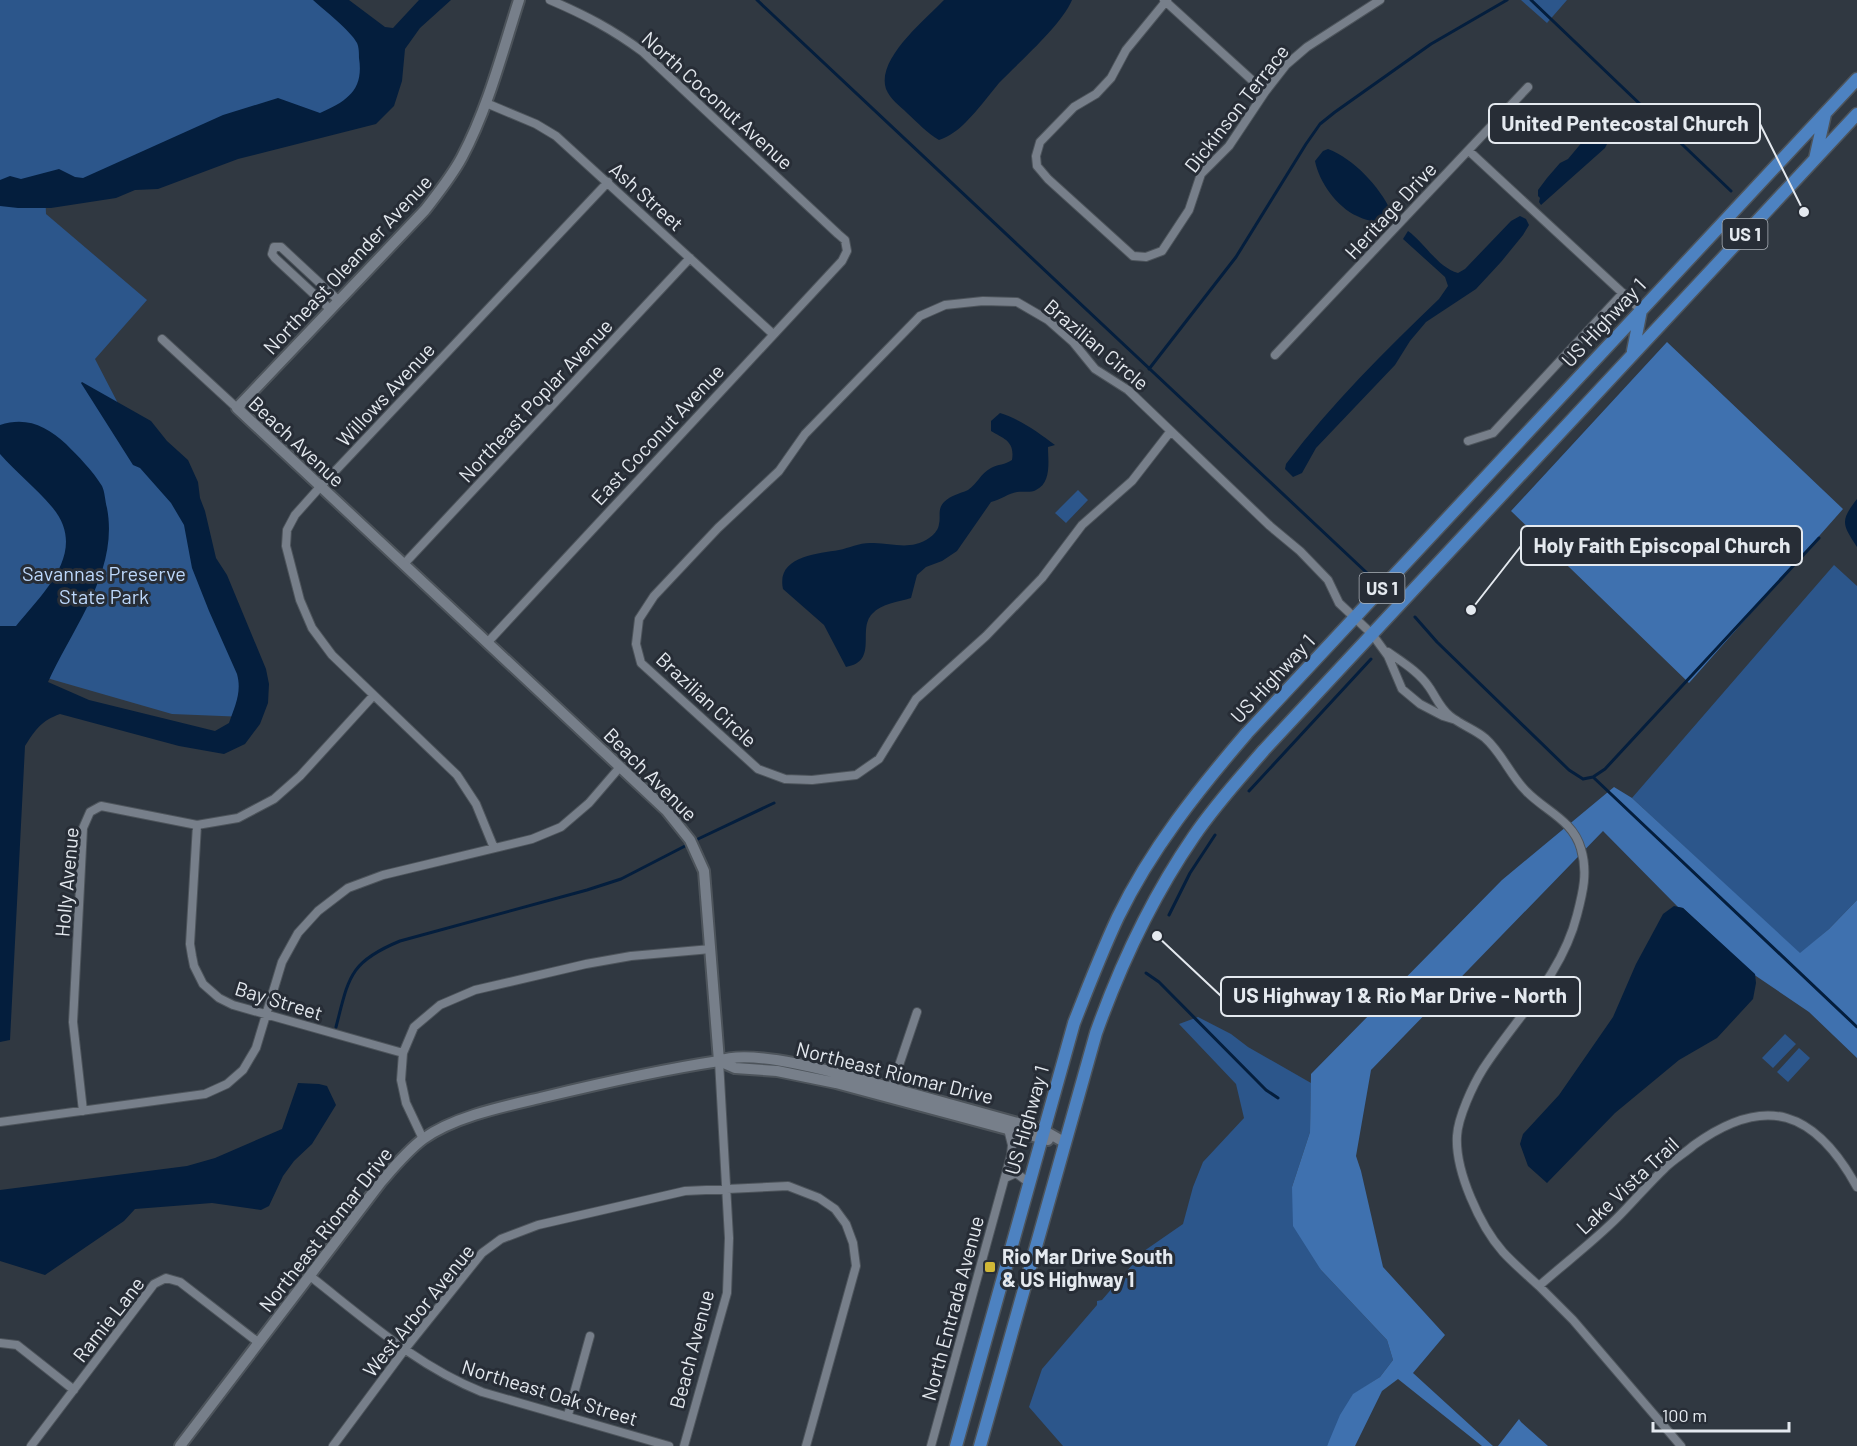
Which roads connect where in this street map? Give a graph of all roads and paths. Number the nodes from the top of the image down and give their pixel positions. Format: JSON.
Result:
{"nodes":[{"id":1,"x":519,"y":0,"type":"edge"},
{"id":2,"x":550,"y":0,"type":"edge"},
{"id":3,"x":1165,"y":0,"type":"edge"},
{"id":4,"x":1380,"y":0,"type":"edge"},
{"id":5,"x":1857,"y":80,"type":"edge"},
{"id":6,"x":1528,"y":87,"type":"dead end"},
{"id":7,"x":1265,"y":92,"type":"junction"},
{"id":8,"x":486,"y":103,"type":"junction"},
{"id":9,"x":1826,"y":113,"type":"junction"},
{"id":10,"x":1857,"y":114,"type":"edge"},
{"id":11,"x":1469,"y":151,"type":"junction"},
{"id":12,"x":1815,"y":159,"type":"junction"},
{"id":13,"x":608,"y":182,"type":"junction"},
{"id":14,"x":847,"y":246,"type":"joint"},
{"id":15,"x":690,"y":258,"type":"junction"},
{"id":16,"x":1623,"y":293,"type":"junction"},
{"id":17,"x":334,"y":305,"type":"junction"},
{"id":18,"x":1641,"y":310,"type":"junction"},
{"id":19,"x":773,"y":334,"type":"junction"},
{"id":20,"x":162,"y":339,"type":"dead end"},
{"id":21,"x":1275,"y":355,"type":"dead end"},
{"id":22,"x":1632,"y":355,"type":"junction"},
{"id":23,"x":237,"y":408,"type":"junction"},
{"id":24,"x":1170,"y":432,"type":"junction"},
{"id":25,"x":1468,"y":441,"type":"dead end"},
{"id":26,"x":320,"y":487,"type":"junction"},
{"id":27,"x":404,"y":564,"type":"junction"},
{"id":28,"x":1355,"y":618,"type":"junction"},
{"id":29,"x":1372,"y":633,"type":"junction"},
{"id":30,"x":487,"y":643,"type":"junction"},
{"id":31,"x":1382,"y":648,"type":"junction"},
{"id":32,"x":374,"y":696,"type":"junction"},
{"id":33,"x":1456,"y":720,"type":"junction"},
{"id":34,"x":620,"y":767,"type":"junction"},
{"id":35,"x":197,"y":825,"type":"junction"},
{"id":36,"x":494,"y":849,"type":"junction"},
{"id":37,"x":711,"y":949,"type":"junction"},
{"id":38,"x":916,"y":1012,"type":"dead end"},
{"id":39,"x":266,"y":1014,"type":"junction"},
{"id":40,"x":403,"y":1053,"type":"junction"},
{"id":41,"x":719,"y":1061,"type":"junction"},
{"id":42,"x":890,"y":1092,"type":"junction"},
{"id":43,"x":83,"y":1112,"type":"junction"},
{"id":44,"x":0,"y":1122,"type":"edge"},
{"id":45,"x":1008,"y":1129,"type":"junction"},
{"id":46,"x":1042,"y":1135,"type":"junction"},
{"id":47,"x":423,"y":1139,"type":"junction"},
{"id":48,"x":1064,"y":1142,"type":"junction"},
{"id":49,"x":1005,"y":1178,"type":"junction"},
{"id":50,"x":1028,"y":1182,"type":"junction"},
{"id":51,"x":1857,"y":1187,"type":"edge"},
{"id":52,"x":725,"y":1189,"type":"junction"},
{"id":53,"x":309,"y":1276,"type":"junction"},
{"id":54,"x":1539,"y":1286,"type":"junction"},
{"id":55,"x":590,"y":1336,"type":"dead end"},
{"id":56,"x":0,"y":1343,"type":"edge"},
{"id":57,"x":259,"y":1343,"type":"junction"},
{"id":58,"x":405,"y":1349,"type":"junction"},
{"id":59,"x":74,"y":1390,"type":"junction"},
{"id":60,"x":568,"y":1415,"type":"junction"},
{"id":61,"x":31,"y":1446,"type":"edge"},
{"id":62,"x":180,"y":1446,"type":"edge"},
{"id":63,"x":334,"y":1446,"type":"edge"},
{"id":64,"x":669,"y":1446,"type":"edge"},
{"id":65,"x":684,"y":1446,"type":"edge"},
{"id":66,"x":806,"y":1446,"type":"edge"},
{"id":67,"x":931,"y":1446,"type":"edge"},
{"id":68,"x":956,"y":1446,"type":"edge"},
{"id":69,"x":980,"y":1446,"type":"edge"},
{"id":70,"x":1681,"y":1446,"type":"edge"}],
"edges":[{"from":1,"to":8,"type":"street","name":"Northeast Oleander Avenue"},
{"from":2,"to":14,"type":"street","name":"North Coconut Avenue"},
{"from":3,"to":7,"type":"street"},
{"from":3,"to":7,"type":"street","name":"Dickinson Terrace"},
{"from":4,"to":7,"type":"street","name":"Dickinson Terrace"},
{"from":5,"to":9,"type":"main road","name":"US Highway 1","number":"US 1"},
{"from":6,"to":11,"type":"street","name":"Heritage Drive"},
{"from":8,"to":13,"type":"street","name":"Ash Street"},
{"from":8,"to":17,"type":"street","name":"Northeast Oleander Avenue"},
{"from":9,"to":12,"type":"main road"},
{"from":9,"to":18,"type":"main road","name":"US Highway 1","number":"US 1"},
{"from":10,"to":12,"type":"main road","number":"US 1"},
{"from":11,"to":16,"type":"street"},
{"from":11,"to":21,"type":"street","name":"Heritage Drive"},
{"from":12,"to":22,"type":"main road","number":"US 1"},
{"from":13,"to":15,"type":"street","name":"Ash Street"},
{"from":13,"to":26,"type":"street","name":"Willows Avenue"},
{"from":14,"to":19,"type":"street","name":"East Coconut Avenue"},
{"from":15,"to":19,"type":"street","name":"Ash Street"},
{"from":15,"to":27,"type":"street","name":"Northeast Poplar Avenue"},
{"from":16,"to":18,"type":"street"},
{"from":16,"to":25,"type":"street"},
{"from":17,"to":17,"type":"street"},
{"from":17,"to":23,"type":"street","name":"Northeast Oleander Avenue"},
{"from":18,"to":22,"type":"main road"},
{"from":18,"to":28,"type":"main road","name":"US Highway 1","number":"US 1"},
{"from":19,"to":30,"type":"street","name":"East Coconut Avenue"},
{"from":20,"to":23,"type":"street","name":"Beach Avenue"},
{"from":22,"to":29,"type":"main road","number":"US 1"},
{"from":23,"to":26,"type":"street","name":"Beach Avenue"},
{"from":24,"to":24,"type":"street","name":"Brazilian Circle"},
{"from":24,"to":28,"type":"street","name":"Brazilian Circle"},
{"from":26,"to":27,"type":"street","name":"Beach Avenue"},
{"from":26,"to":32,"type":"street","name":"Willows Avenue"},
{"from":27,"to":30,"type":"street","name":"Beach Avenue"},
{"from":28,"to":29,"type":"street"},
{"from":28,"to":46,"type":"main road","name":"US Highway 1","number":"US 1"},
{"from":29,"to":31,"type":"street"},
{"from":29,"to":48,"type":"main road","number":"US 1"},
{"from":30,"to":34,"type":"street","name":"Beach Avenue"},
{"from":31,"to":33,"type":"street"},
{"from":31,"to":33,"type":"street"},
{"from":32,"to":35,"type":"street","name":"Holly Avenue"},
{"from":32,"to":36,"type":"street","name":"Willows Avenue"},
{"from":33,"to":54,"type":"street"},
{"from":34,"to":36,"type":"street"},
{"from":34,"to":37,"type":"street","name":"Beach Avenue"},
{"from":35,"to":39,"type":"street","name":"Bay Street"},
{"from":35,"to":43,"type":"street","name":"Holly Avenue"},
{"from":36,"to":39,"type":"street"},
{"from":37,"to":40,"type":"street"},
{"from":37,"to":41,"type":"street","name":"Beach Avenue"},
{"from":38,"to":42,"type":"street"},
{"from":39,"to":40,"type":"street","name":"Bay Street"},
{"from":39,"to":43,"type":"street"},
{"from":40,"to":47,"type":"street"},
{"from":41,"to":42,"type":"street","name":"Northeast Riomar Drive"},
{"from":41,"to":47,"type":"street","name":"Northeast Riomar Drive"},
{"from":41,"to":52,"type":"street","name":"Beach Avenue"},
{"from":42,"to":45,"type":"street","name":"Northeast Riomar Drive"},
{"from":42,"to":46,"type":"street","name":"Northeast Riomar Drive"},
{"from":43,"to":44,"type":"street"},
{"from":45,"to":46,"type":"street","name":"Northeast Riomar Drive"},
{"from":45,"to":49,"type":"street","name":"North Entrada Avenue"},
{"from":46,"to":48,"type":"street","name":"Northeast Riomar Drive"},
{"from":46,"to":50,"type":"main road","name":"US Highway 1","number":"US 1"},
{"from":47,"to":53,"type":"street","name":"Northeast Riomar Drive"},
{"from":48,"to":69,"type":"main road","number":"US 1"},
{"from":49,"to":50,"type":"street"},
{"from":49,"to":67,"type":"street","name":"North Entrada Avenue"},
{"from":50,"to":68,"type":"main road","name":"US Highway 1","number":"US 1"},
{"from":51,"to":54,"type":"street","name":"Lake Vista Trail"},
{"from":52,"to":58,"type":"street","name":"West Arbor Avenue"},
{"from":52,"to":65,"type":"street","name":"Beach Avenue"},
{"from":52,"to":66,"type":"street","name":"West Arbor Avenue"},
{"from":53,"to":57,"type":"street","name":"Northeast Riomar Drive"},
{"from":53,"to":58,"type":"street","name":"Northeast Oak Street"},
{"from":54,"to":70,"type":"street"},
{"from":55,"to":60,"type":"street"},
{"from":56,"to":59,"type":"street"},
{"from":57,"to":59,"type":"street","name":"Ramie Lane"},
{"from":57,"to":62,"type":"street","name":"Northeast Riomar Drive"},
{"from":58,"to":60,"type":"street","name":"Northeast Oak Street"},
{"from":58,"to":63,"type":"street","name":"West Arbor Avenue"},
{"from":59,"to":61,"type":"street","name":"Ramie Lane"},
{"from":60,"to":64,"type":"street","name":"Northeast Oak Street"}]}
